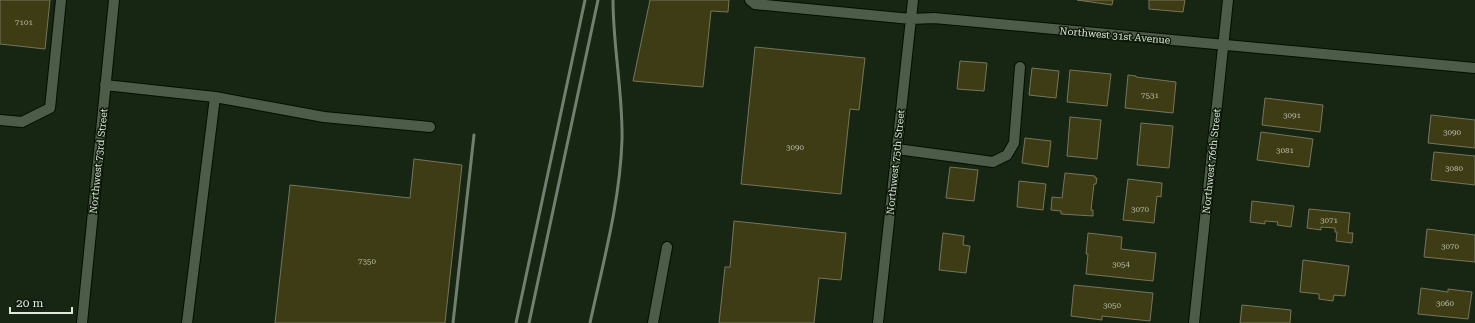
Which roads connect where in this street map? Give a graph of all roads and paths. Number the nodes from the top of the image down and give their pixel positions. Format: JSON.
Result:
{"nodes":[{"id":1,"x":61,"y":0,"type":"edge"},
{"id":2,"x":114,"y":0,"type":"edge"},
{"id":3,"x":913,"y":0,"type":"edge"},
{"id":4,"x":1228,"y":0,"type":"edge"},
{"id":5,"x":752,"y":2,"type":"edge"},
{"id":6,"x":911,"y":19,"type":"junction"},
{"id":7,"x":1223,"y":45,"type":"junction"},
{"id":8,"x":1020,"y":67,"type":"dead end"},
{"id":9,"x":1475,"y":68,"type":"edge"},
{"id":10,"x":105,"y":85,"type":"junction"},
{"id":11,"x":215,"y":97,"type":"junction"},
{"id":12,"x":0,"y":120,"type":"edge"},
{"id":13,"x":430,"y":127,"type":"dead end"},
{"id":14,"x":897,"y":149,"type":"junction"},
{"id":15,"x":667,"y":247,"type":"dead end"},
{"id":16,"x":82,"y":323,"type":"edge"},
{"id":17,"x":187,"y":323,"type":"edge"},
{"id":18,"x":653,"y":323,"type":"edge"},
{"id":19,"x":878,"y":323,"type":"edge"},
{"id":20,"x":1194,"y":323,"type":"edge"}],
"edges":[{"from":1,"to":12,"type":"street"},
{"from":2,"to":10,"type":"street","name":"Northwest 73rd Street"},
{"from":3,"to":6,"type":"street","name":"Northwest 75th Street"},
{"from":4,"to":7,"type":"street","name":"Northwest 76th Street"},
{"from":5,"to":6,"type":"street","name":"Northwest 31st Avenue"},
{"from":6,"to":7,"type":"street","name":"Northwest 31st Avenue"},
{"from":6,"to":14,"type":"street","name":"Northwest 75th Street"},
{"from":7,"to":9,"type":"street","name":"Northwest 31st Avenue"},
{"from":7,"to":20,"type":"street","name":"Northwest 76th Street"},
{"from":8,"to":14,"type":"street"},
{"from":10,"to":11,"type":"street"},
{"from":10,"to":16,"type":"street","name":"Northwest 73rd Street"},
{"from":11,"to":13,"type":"street"},
{"from":11,"to":17,"type":"street"},
{"from":14,"to":19,"type":"street","name":"Northwest 75th Street"},
{"from":15,"to":18,"type":"street"}]}
